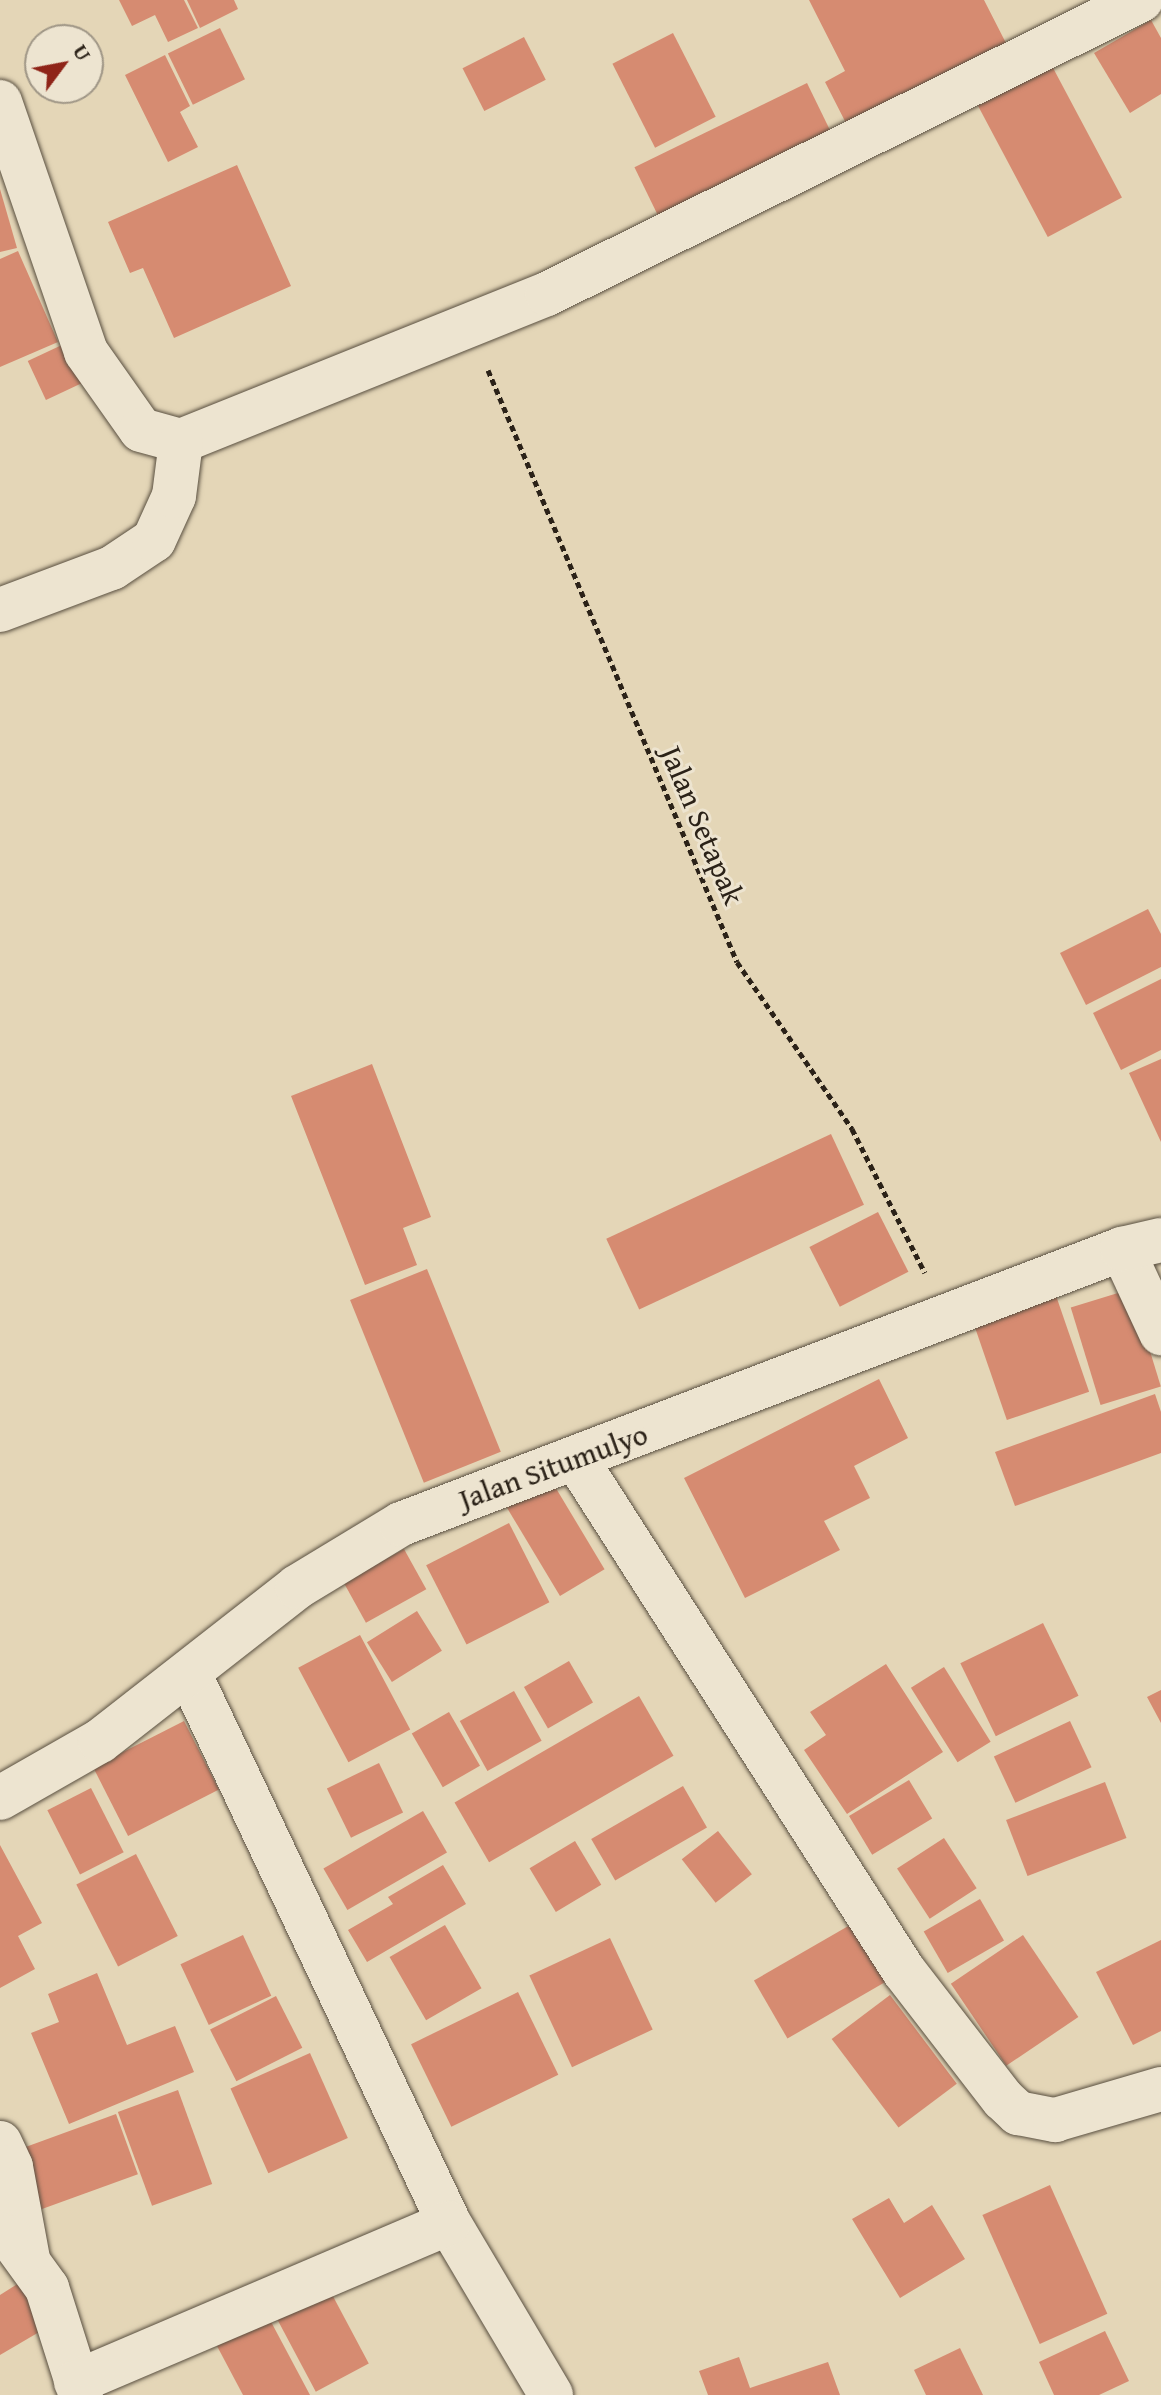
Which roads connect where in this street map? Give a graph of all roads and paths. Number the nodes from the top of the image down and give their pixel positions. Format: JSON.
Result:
{"nodes":[{"id":1,"x":1141,"y":0,"type":"edge"},
{"id":2,"x":0,"y":102,"type":"edge"},
{"id":3,"x":469,"y":325,"type":"junction"},
{"id":4,"x":181,"y":441,"type":"junction"},
{"id":5,"x":0,"y":610,"type":"edge"},
{"id":6,"x":1141,"y":1245,"type":"edge"},
{"id":7,"x":947,"y":1316,"type":"junction"},
{"id":8,"x":1161,"y":1333,"type":"edge"},
{"id":9,"x":576,"y":1459,"type":"junction"},
{"id":10,"x":190,"y":1675,"type":"junction"},
{"id":11,"x":0,"y":1798,"type":"edge"},
{"id":12,"x":1161,"y":2089,"type":"edge"},
{"id":13,"x":0,"y":2143,"type":"edge"},
{"id":14,"x":449,"y":2223,"type":"junction"},
{"id":15,"x":14,"y":2246,"type":"edge"},
{"id":16,"x":79,"y":2388,"type":"edge"},
{"id":17,"x":551,"y":2395,"type":"edge"}],
"edges":[{"from":1,"to":3,"type":"street"},
{"from":2,"to":4,"type":"street"},
{"from":3,"to":4,"type":"street"},
{"from":3,"to":7,"type":"path","name":"Jalan Setapak"},
{"from":4,"to":5,"type":"street"},
{"from":6,"to":7,"type":"street","name":"Jalan Situmulyo"},
{"from":6,"to":8,"type":"street"},
{"from":7,"to":9,"type":"street","name":"Jalan Situmulyo"},
{"from":9,"to":10,"type":"street","name":"Jalan Situmulyo"},
{"from":9,"to":12,"type":"street"},
{"from":10,"to":11,"type":"street","name":"Jalan Situmulyo"},
{"from":10,"to":14,"type":"street"},
{"from":13,"to":15,"type":"street"},
{"from":14,"to":16,"type":"street"},
{"from":14,"to":17,"type":"street"},
{"from":15,"to":16,"type":"street"}]}
